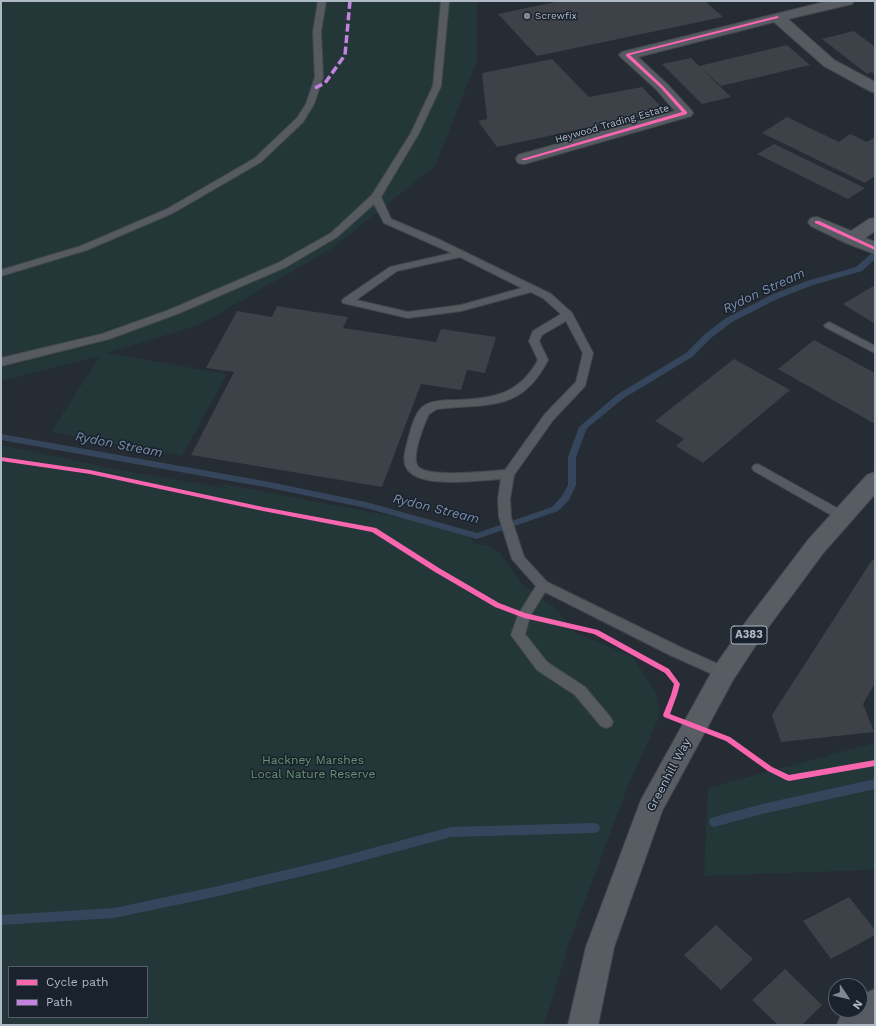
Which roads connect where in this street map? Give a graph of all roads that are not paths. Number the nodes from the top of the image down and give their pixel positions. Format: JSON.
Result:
{"nodes":[{"id":1,"x":322,"y":1,"type":"edge"},
{"id":2,"x":445,"y":1,"type":"edge"},
{"id":3,"x":847,"y":1,"type":"edge"},
{"id":4,"x":777,"y":17,"type":"junction"},
{"id":5,"x":875,"y":88,"type":"edge"},
{"id":6,"x":524,"y":159,"type":"dead end"},
{"id":7,"x":376,"y":197,"type":"junction"},
{"id":8,"x":817,"y":222,"type":"dead end"},
{"id":9,"x":875,"y":223,"type":"edge"},
{"id":10,"x":852,"y":239,"type":"junction"},
{"id":11,"x":875,"y":249,"type":"edge"},
{"id":12,"x":460,"y":254,"type":"junction"},
{"id":13,"x":1,"y":273,"type":"edge"},
{"id":14,"x":530,"y":289,"type":"junction"},
{"id":15,"x":568,"y":315,"type":"junction"},
{"id":16,"x":830,"y":325,"type":"dead end"},
{"id":17,"x":875,"y":350,"type":"edge"},
{"id":18,"x":1,"y":362,"type":"edge"},
{"id":19,"x":758,"y":468,"type":"dead end"},
{"id":20,"x":508,"y":474,"type":"junction"},
{"id":21,"x":875,"y":480,"type":"edge"},
{"id":22,"x":842,"y":516,"type":"junction"},
{"id":23,"x":543,"y":585,"type":"junction"},
{"id":24,"x":724,"y":673,"type":"junction"},
{"id":25,"x":606,"y":722,"type":"dead end"},
{"id":26,"x":583,"y":1025,"type":"edge"}],
"edges":[{"from":1,"to":13,"type":"lane"},
{"from":2,"to":7,"type":"lane"},
{"from":3,"to":4,"type":"street"},
{"from":4,"to":5,"type":"street"},
{"from":4,"to":6,"type":"street","name":"Heywood Trading Estate"},
{"from":7,"to":12,"type":"lane"},
{"from":7,"to":18,"type":"lane"},
{"from":8,"to":10,"type":"street"},
{"from":9,"to":10,"type":"street"},
{"from":10,"to":11,"type":"street"},
{"from":12,"to":14,"type":"lane"},
{"from":12,"to":14,"type":"lane"},
{"from":14,"to":15,"type":"lane"},
{"from":15,"to":20,"type":"lane"},
{"from":15,"to":20,"type":"lane"},
{"from":16,"to":17,"type":"lane"},
{"from":19,"to":22,"type":"lane"},
{"from":20,"to":23,"type":"lane"},
{"from":21,"to":22,"type":"main road","name":"Greenhill Way","number":"A383"},
{"from":22,"to":24,"type":"main road","name":"Greenhill Way","number":"A383"},
{"from":23,"to":24,"type":"lane"},
{"from":23,"to":25,"type":"lane"},
{"from":24,"to":26,"type":"main road","name":"Greenhill Way","number":"A383"}]}
